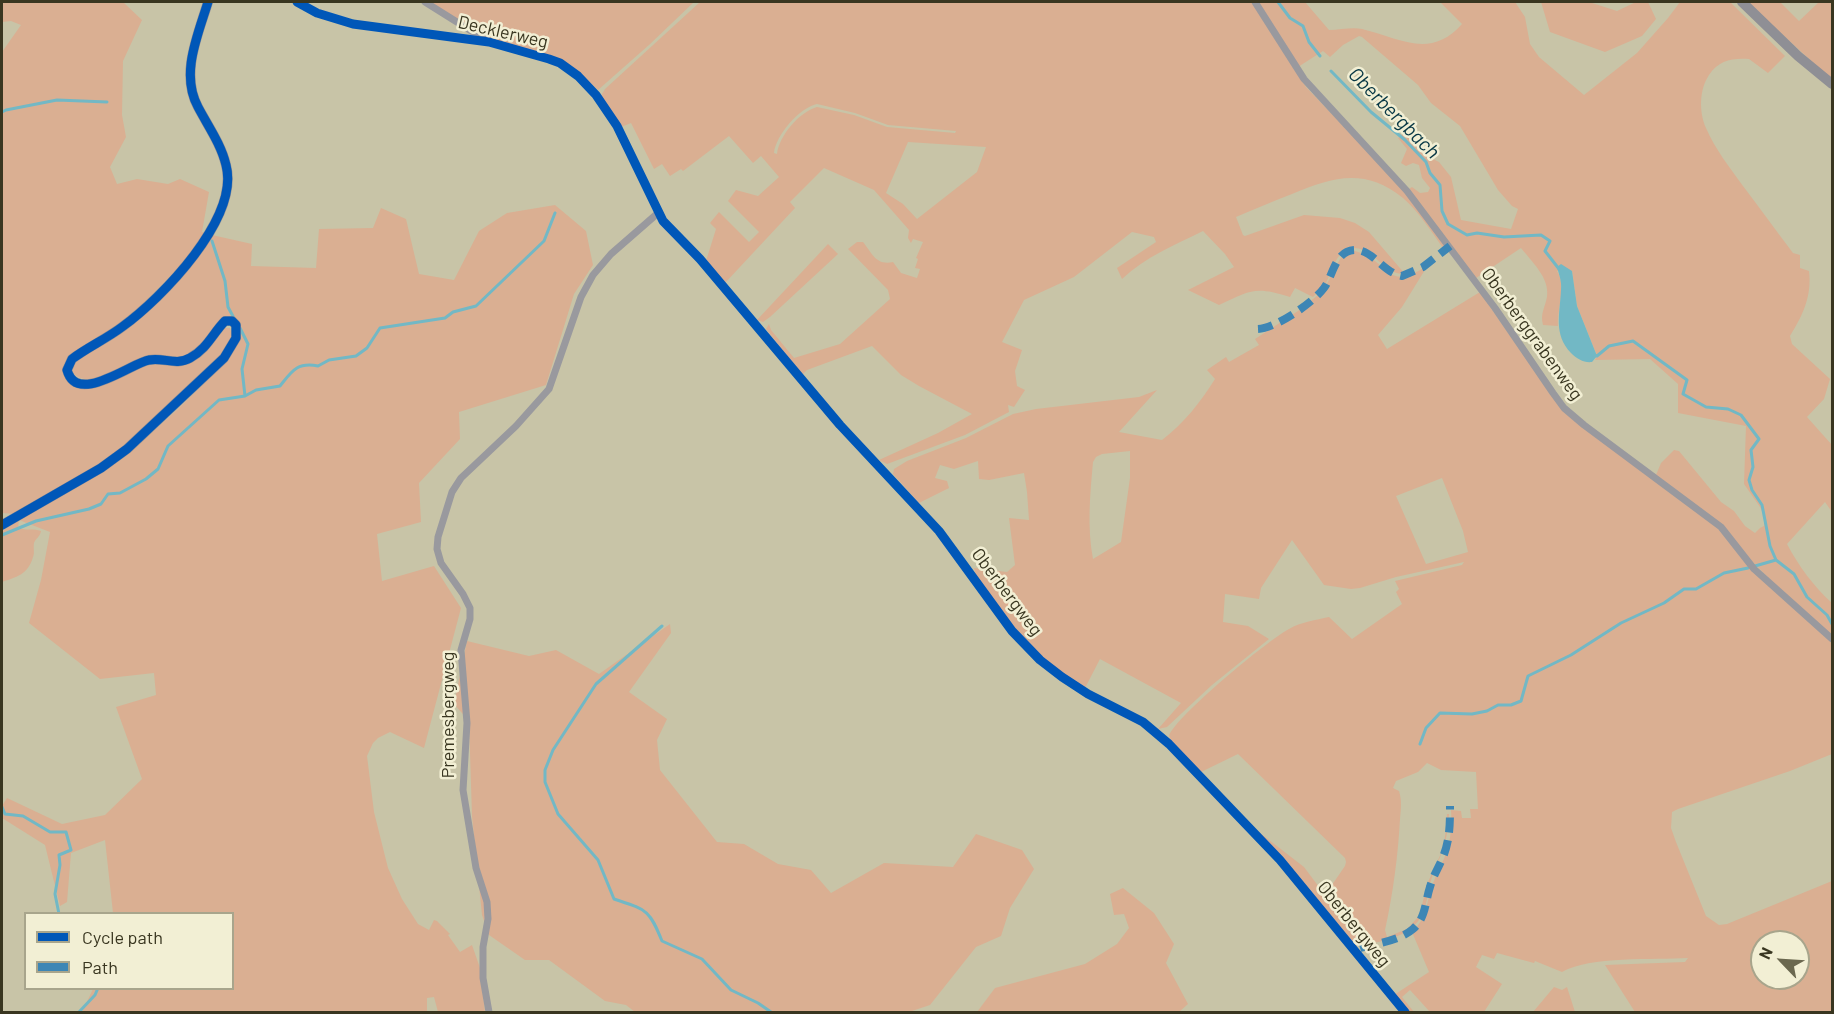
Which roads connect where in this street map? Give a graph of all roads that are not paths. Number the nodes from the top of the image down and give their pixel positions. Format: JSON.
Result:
{"nodes":[{"id":1,"x":208,"y":2,"type":"edge"},
{"id":2,"x":297,"y":2,"type":"edge"},
{"id":3,"x":425,"y":2,"type":"edge"},
{"id":4,"x":1255,"y":2,"type":"edge"},
{"id":5,"x":1742,"y":2,"type":"edge"},
{"id":6,"x":489,"y":42,"type":"junction"},
{"id":7,"x":1833,"y":84,"type":"edge"},
{"id":8,"x":658,"y":213,"type":"junction"},
{"id":9,"x":2,"y":525,"type":"edge"},
{"id":10,"x":1833,"y":639,"type":"edge"},
{"id":11,"x":489,"y":1012,"type":"edge"},
{"id":12,"x":1405,"y":1012,"type":"edge"}],
"edges":[{"from":1,"to":9,"type":"main road"},
{"from":2,"to":6,"type":"street","name":"Decklerweg"},
{"from":3,"to":6,"type":"street"},
{"from":4,"to":10,"type":"street","name":"Oberberggrabenweg"},
{"from":5,"to":7,"type":"main road"},
{"from":6,"to":8,"type":"street","name":"Decklerweg"},
{"from":8,"to":11,"type":"street","name":"Premesbergweg"},
{"from":8,"to":12,"type":"street","name":"Oberbergweg"}]}
